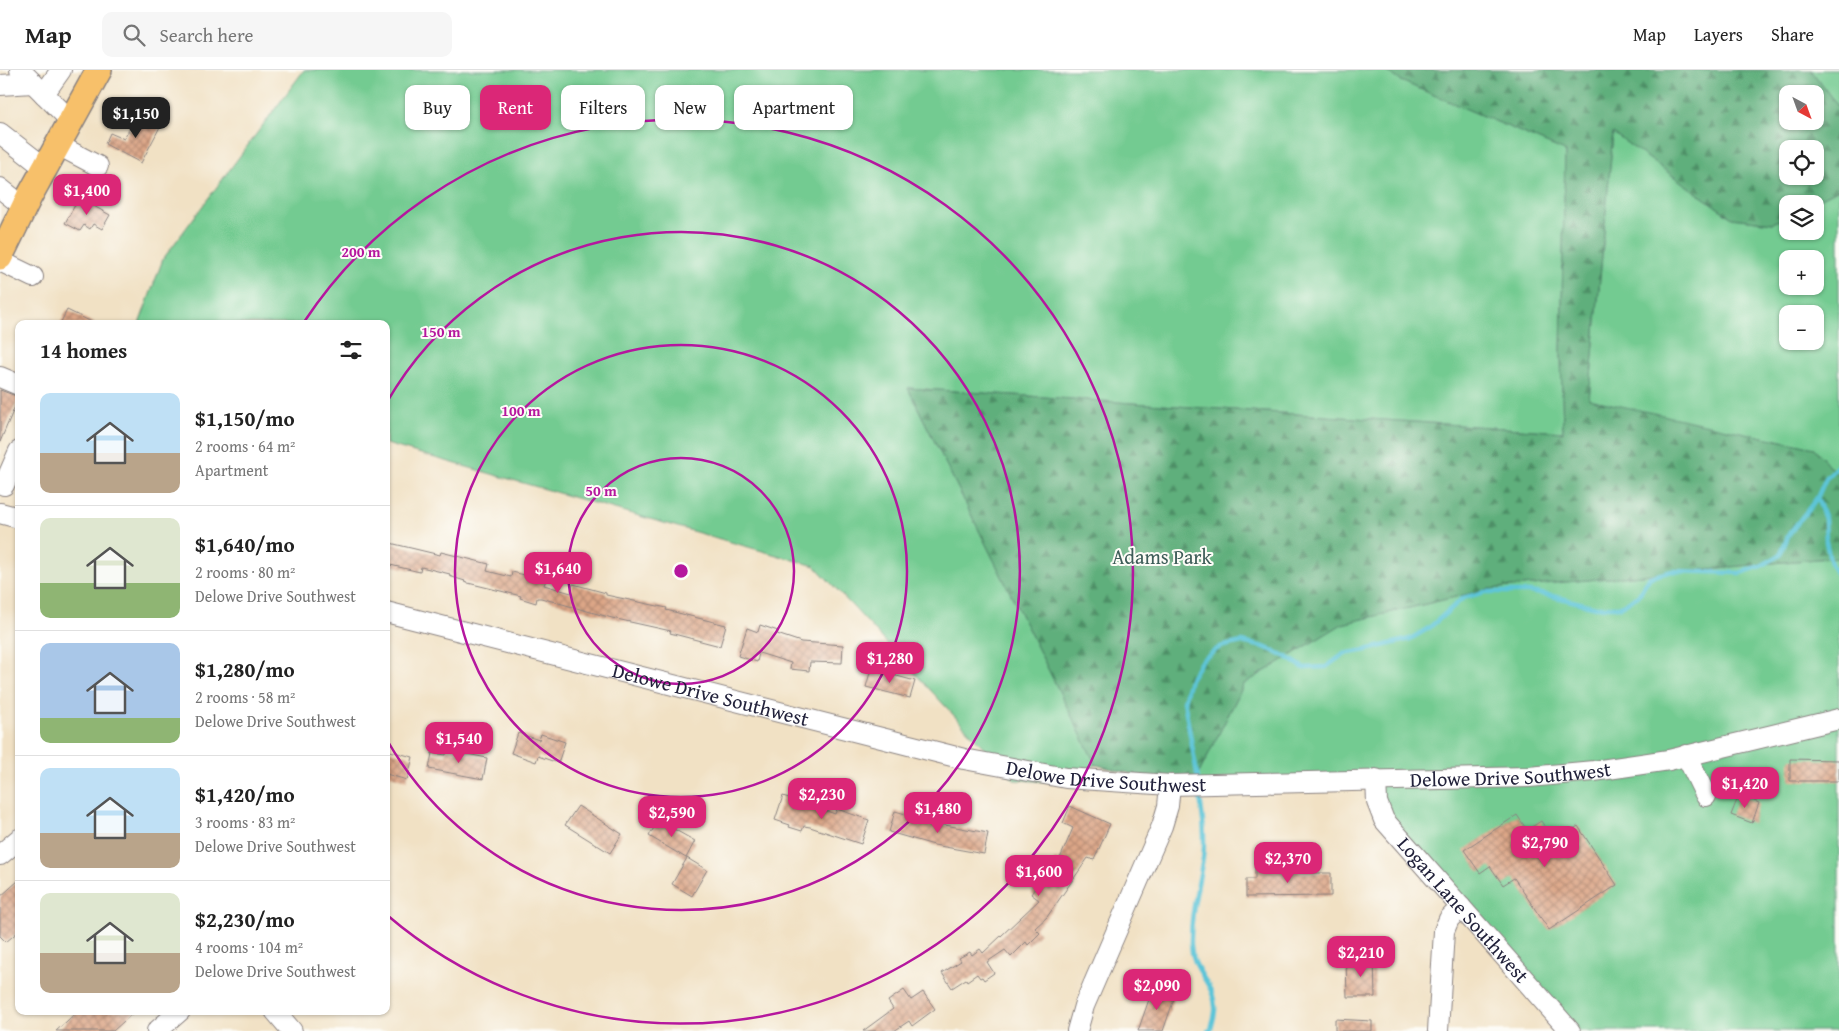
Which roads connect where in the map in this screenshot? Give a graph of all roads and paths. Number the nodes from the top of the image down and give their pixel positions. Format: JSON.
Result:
{"nodes":[{"id":1,"x":61,"y":70,"type":"edge"},
{"id":2,"x":98,"y":70,"type":"edge"},
{"id":3,"x":32,"y":82,"type":"edge"},
{"id":4,"x":0,"y":85,"type":"edge"},
{"id":5,"x":71,"y":121,"type":"junction"},
{"id":6,"x":0,"y":133,"type":"edge"},
{"id":7,"x":58,"y":145,"type":"junction"},
{"id":8,"x":98,"y":166,"type":"dead end"},
{"id":9,"x":45,"y":168,"type":"junction"},
{"id":10,"x":0,"y":188,"type":"edge"},
{"id":11,"x":24,"y":207,"type":"junction"},
{"id":12,"x":2,"y":248,"type":"edge"},
{"id":13,"x":33,"y":277,"type":"dead end"},
{"id":14,"x":0,"y":377,"type":"edge"},
{"id":15,"x":15,"y":383,"type":"edge"},
{"id":16,"x":15,"y":460,"type":"edge"},
{"id":17,"x":0,"y":484,"type":"edge"},
{"id":18,"x":0,"y":513,"type":"edge"},
{"id":19,"x":15,"y":517,"type":"edge"},
{"id":20,"x":390,"y":613,"type":"edge"},
{"id":21,"x":1839,"y":719,"type":"edge"},
{"id":22,"x":1686,"y":756,"type":"junction"},
{"id":23,"x":1376,"y":779,"type":"junction"},
{"id":24,"x":1170,"y":785,"type":"junction"},
{"id":25,"x":1706,"y":796,"type":"dead end"},
{"id":26,"x":15,"y":842,"type":"edge"},
{"id":27,"x":0,"y":855,"type":"edge"},
{"id":28,"x":1461,"y":907,"type":"junction"},
{"id":29,"x":175,"y":1015,"type":"edge"},
{"id":30,"x":278,"y":1015,"type":"edge"},
{"id":31,"x":157,"y":1031,"type":"edge"},
{"id":32,"x":292,"y":1031,"type":"edge"},
{"id":33,"x":1077,"y":1031,"type":"edge"},
{"id":34,"x":1438,"y":1031,"type":"edge"},
{"id":35,"x":1570,"y":1031,"type":"edge"}],
"edges":[{"from":1,"to":3,"type":"street"},
{"from":2,"to":5,"type":"main road"},
{"from":3,"to":4,"type":"street"},
{"from":3,"to":5,"type":"street"},
{"from":5,"to":7,"type":"main road"},
{"from":6,"to":9,"type":"street"},
{"from":7,"to":8,"type":"street"},
{"from":7,"to":9,"type":"main road"},
{"from":9,"to":11,"type":"main road"},
{"from":10,"to":11,"type":"street"},
{"from":11,"to":12,"type":"main road"},
{"from":12,"to":13,"type":"street"},
{"from":14,"to":15,"type":"street"},
{"from":16,"to":17,"type":"street"},
{"from":18,"to":19,"type":"street"},
{"from":20,"to":24,"type":"street","name":"Delowe Drive Southwest"},
{"from":21,"to":22,"type":"street","name":"Delowe Drive Southwest"},
{"from":22,"to":23,"type":"street","name":"Delowe Drive Southwest"},
{"from":22,"to":25,"type":"street"},
{"from":23,"to":24,"type":"street","name":"Delowe Drive Southwest"},
{"from":23,"to":28,"type":"street","name":"Logan Lane Southwest"},
{"from":24,"to":33,"type":"street"},
{"from":26,"to":27,"type":"street"},
{"from":28,"to":34,"type":"street"},
{"from":28,"to":35,"type":"street","name":"Logan Lane Southwest"},
{"from":29,"to":31,"type":"street"},
{"from":30,"to":32,"type":"street"}]}
